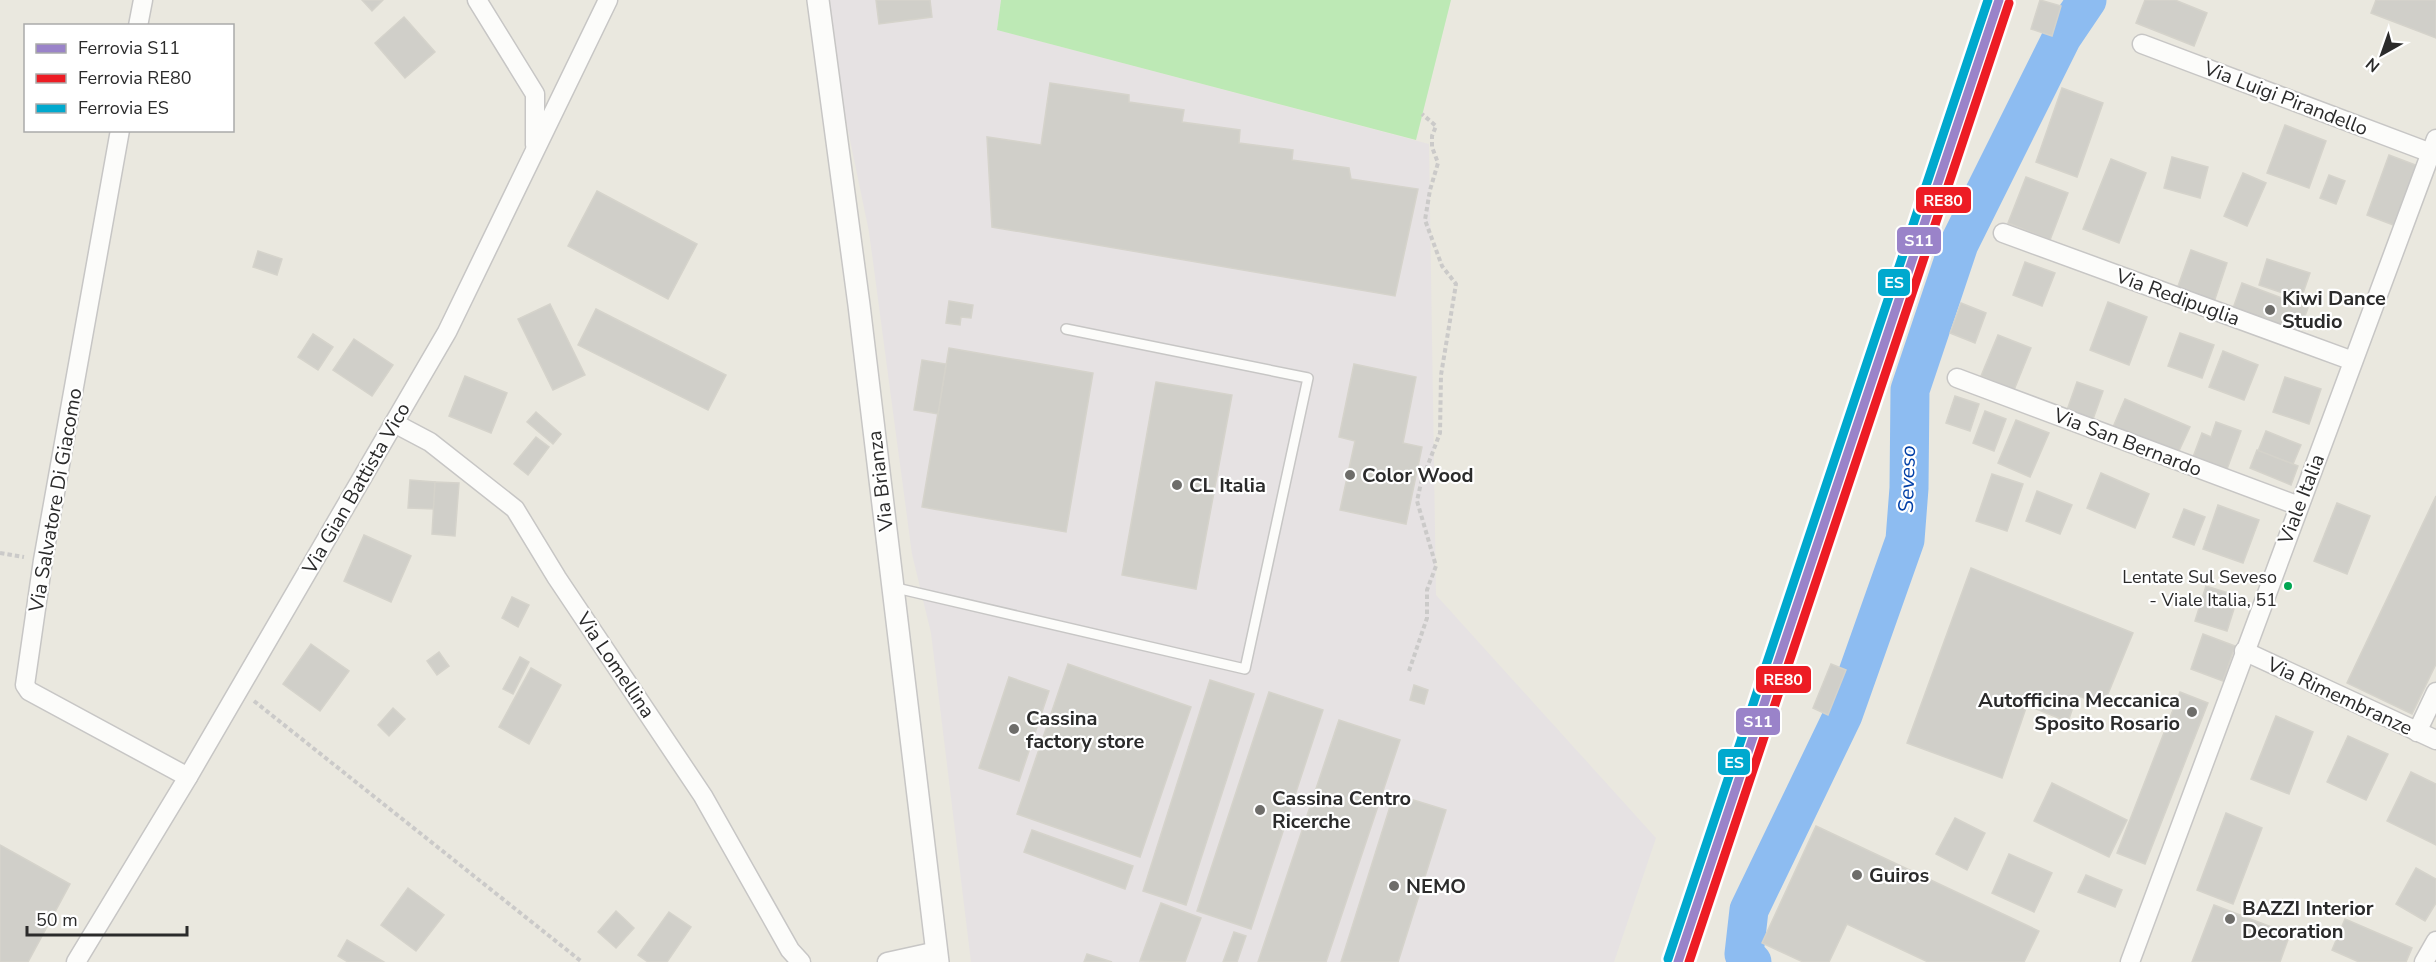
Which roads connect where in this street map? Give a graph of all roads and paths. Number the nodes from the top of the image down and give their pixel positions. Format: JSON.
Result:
{"nodes":[{"id":1,"x":143,"y":0,"type":"edge"},
{"id":2,"x":477,"y":0,"type":"edge"},
{"id":3,"x":608,"y":0,"type":"edge"},
{"id":4,"x":818,"y":0,"type":"edge"},
{"id":5,"x":138,"y":24,"type":"edge"},
{"id":6,"x":2142,"y":44,"type":"dead end"},
{"id":7,"x":1422,"y":114,"type":"dead end"},
{"id":8,"x":120,"y":132,"type":"edge"},
{"id":9,"x":2433,"y":146,"type":"edge"},
{"id":10,"x":535,"y":150,"type":"junction"},
{"id":11,"x":2003,"y":233,"type":"dead end"},
{"id":12,"x":1066,"y":328,"type":"dead end"},
{"id":13,"x":2353,"y":361,"type":"junction"},
{"id":14,"x":1956,"y":378,"type":"dead end"},
{"id":15,"x":394,"y":423,"type":"junction"},
{"id":16,"x":2299,"y":506,"type":"junction"},
{"id":17,"x":892,"y":587,"type":"junction"},
{"id":18,"x":2244,"y":651,"type":"junction"},
{"id":19,"x":1409,"y":671,"type":"dead end"},
{"id":20,"x":239,"y":689,"type":"junction"},
{"id":21,"x":2436,"y":692,"type":"edge"},
{"id":22,"x":2417,"y":732,"type":"junction"},
{"id":23,"x":2436,"y":740,"type":"edge"},
{"id":24,"x":188,"y":777,"type":"junction"},
{"id":25,"x":2436,"y":941,"type":"edge"},
{"id":26,"x":795,"y":956,"type":"edge"},
{"id":27,"x":938,"y":957,"type":"edge"},
{"id":28,"x":76,"y":962,"type":"edge"},
{"id":29,"x":582,"y":962,"type":"edge"},
{"id":30,"x":815,"y":962,"type":"edge"},
{"id":31,"x":887,"y":962,"type":"edge"},
{"id":32,"x":2130,"y":962,"type":"edge"},
{"id":33,"x":2424,"y":962,"type":"edge"}],
"edges":[{"from":1,"to":5,"type":"street"},
{"from":2,"to":10,"type":"street"},
{"from":3,"to":10,"type":"street","name":"Via Gian Battista Vico"},
{"from":4,"to":17,"type":"street","name":"Via Brianza"},
{"from":6,"to":9,"type":"street","name":"Via Luigi Pirandello"},
{"from":7,"to":19,"type":"path"},
{"from":8,"to":24,"type":"street","name":"Via Salvatore Di Giacomo"},
{"from":9,"to":13,"type":"street","name":"Viale Italia"},
{"from":10,"to":15,"type":"street","name":"Via Gian Battista Vico"},
{"from":11,"to":13,"type":"street","name":"Via Redipuglia"},
{"from":12,"to":17,"type":"lane"},
{"from":13,"to":16,"type":"street","name":"Viale Italia"},
{"from":14,"to":16,"type":"street","name":"Via San Bernardo"},
{"from":15,"to":20,"type":"street","name":"Via Gian Battista Vico"},
{"from":15,"to":26,"type":"street","name":"Via Lomellina"},
{"from":16,"to":18,"type":"street","name":"Viale Italia"},
{"from":17,"to":27,"type":"street","name":"Via Brianza"},
{"from":18,"to":22,"type":"street","name":"Via Rimembranze"},
{"from":18,"to":32,"type":"street","name":"Viale Italia"},
{"from":20,"to":24,"type":"street","name":"Via Gian Battista Vico"},
{"from":20,"to":29,"type":"path"},
{"from":21,"to":22,"type":"street"},
{"from":22,"to":23,"type":"street","name":"Via Rimembranze"},
{"from":24,"to":28,"type":"street","name":"Via Gian Battista Vico"},
{"from":25,"to":33,"type":"street"},
{"from":26,"to":30,"type":"street","name":"Via Lomellina"},
{"from":27,"to":31,"type":"street"}]}
